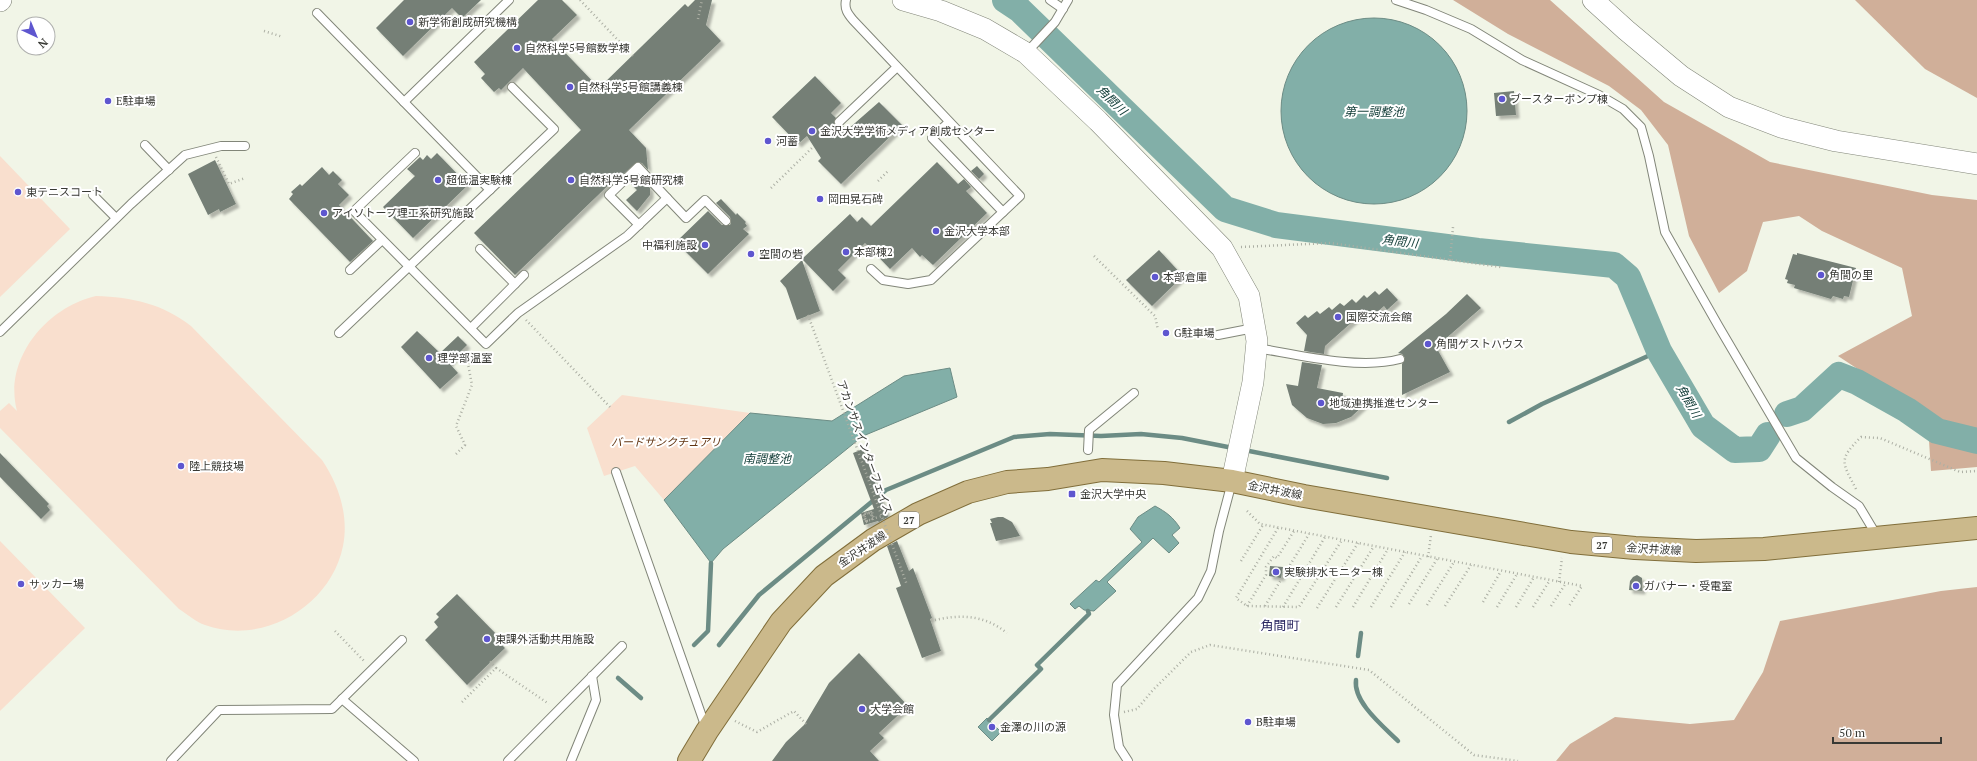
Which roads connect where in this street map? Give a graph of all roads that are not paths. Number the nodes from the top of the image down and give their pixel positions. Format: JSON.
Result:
{"nodes":[{"id":1,"x":509,"y":0,"type":"edge"},
{"id":2,"x":846,"y":0,"type":"edge"},
{"id":3,"x":903,"y":0,"type":"edge"},
{"id":4,"x":1050,"y":0,"type":"edge"},
{"id":5,"x":1068,"y":0,"type":"edge"},
{"id":6,"x":1396,"y":0,"type":"edge"},
{"id":7,"x":1593,"y":0,"type":"edge"},
{"id":8,"x":1063,"y":9,"type":"junction"},
{"id":9,"x":317,"y":13,"type":"dead end"},
{"id":10,"x":1032,"y":47,"type":"junction"},
{"id":11,"x":897,"y":67,"type":"junction"},
{"id":12,"x":512,"y":87,"type":"dead end"},
{"id":13,"x":404,"y":102,"type":"junction"},
{"id":14,"x":839,"y":122,"type":"dead end"},
{"id":15,"x":949,"y":122,"type":"junction"},
{"id":16,"x":145,"y":145,"type":"dead end"},
{"id":17,"x":245,"y":146,"type":"dead end"},
{"id":18,"x":415,"y":153,"type":"dead end"},
{"id":19,"x":1977,"y":164,"type":"edge"},
{"id":20,"x":169,"y":170,"type":"junction"},
{"id":21,"x":490,"y":190,"type":"junction"},
{"id":22,"x":93,"y":195,"type":"dead end"},
{"id":23,"x":667,"y":198,"type":"junction"},
{"id":24,"x":1003,"y":212,"type":"junction"},
{"id":25,"x":116,"y":218,"type":"junction"},
{"id":26,"x":726,"y":221,"type":"dead end"},
{"id":27,"x":639,"y":225,"type":"junction"},
{"id":28,"x":382,"y":240,"type":"junction"},
{"id":29,"x":480,"y":249,"type":"dead end"},
{"id":30,"x":410,"y":268,"type":"junction"},
{"id":31,"x":871,"y":269,"type":"dead end"},
{"id":32,"x":350,"y":270,"type":"dead end"},
{"id":33,"x":524,"y":275,"type":"dead end"},
{"id":34,"x":515,"y":284,"type":"junction"},
{"id":35,"x":471,"y":328,"type":"junction"},
{"id":36,"x":0,"y":332,"type":"edge"},
{"id":37,"x":339,"y":333,"type":"dead end"},
{"id":38,"x":1218,"y":335,"type":"dead end"},
{"id":39,"x":1255,"y":338,"type":"junction"},
{"id":40,"x":1400,"y":359,"type":"dead end"},
{"id":41,"x":1134,"y":393,"type":"dead end"},
{"id":42,"x":1088,"y":448,"type":"dead end"},
{"id":43,"x":616,"y":472,"type":"dead end"},
{"id":44,"x":1232,"y":481,"type":"junction"},
{"id":45,"x":1977,"y":528,"type":"edge"},
{"id":46,"x":1879,"y":539,"type":"junction"},
{"id":47,"x":402,"y":640,"type":"dead end"},
{"id":48,"x":622,"y":646,"type":"dead end"},
{"id":49,"x":592,"y":676,"type":"junction"},
{"id":50,"x":342,"y":699,"type":"junction"},
{"id":51,"x":706,"y":731,"type":"junction"},
{"id":52,"x":171,"y":761,"type":"edge"},
{"id":53,"x":414,"y":761,"type":"edge"},
{"id":54,"x":508,"y":761,"type":"edge"},
{"id":55,"x":571,"y":761,"type":"edge"},
{"id":56,"x":689,"y":761,"type":"edge"},
{"id":57,"x":1128,"y":761,"type":"edge"}],
"edges":[{"from":1,"to":13,"type":"lane"},
{"from":2,"to":11,"type":"lane"},
{"from":3,"to":10,"type":"street"},
{"from":4,"to":8,"type":"lane"},
{"from":5,"to":8,"type":"lane"},
{"from":6,"to":46,"type":"lane"},
{"from":7,"to":19,"type":"street"},
{"from":8,"to":10,"type":"lane"},
{"from":9,"to":13,"type":"lane"},
{"from":10,"to":39,"type":"street"},
{"from":11,"to":14,"type":"lane"},
{"from":11,"to":15,"type":"lane"},
{"from":12,"to":21,"type":"lane"},
{"from":13,"to":21,"type":"lane"},
{"from":15,"to":24,"type":"lane"},
{"from":15,"to":24,"type":"lane"},
{"from":16,"to":20,"type":"lane"},
{"from":17,"to":20,"type":"lane"},
{"from":18,"to":28,"type":"lane"},
{"from":20,"to":25,"type":"lane"},
{"from":21,"to":30,"type":"lane"},
{"from":22,"to":25,"type":"lane"},
{"from":23,"to":26,"type":"lane"},
{"from":23,"to":27,"type":"lane"},
{"from":23,"to":27,"type":"lane"},
{"from":24,"to":31,"type":"lane"},
{"from":25,"to":36,"type":"lane"},
{"from":27,"to":35,"type":"lane"},
{"from":28,"to":30,"type":"lane"},
{"from":28,"to":32,"type":"lane"},
{"from":29,"to":34,"type":"lane"},
{"from":30,"to":35,"type":"lane"},
{"from":30,"to":37,"type":"lane"},
{"from":33,"to":34,"type":"lane"},
{"from":34,"to":35,"type":"lane"},
{"from":38,"to":39,"type":"lane"},
{"from":39,"to":40,"type":"lane"},
{"from":39,"to":44,"type":"street"},
{"from":41,"to":42,"type":"lane"},
{"from":43,"to":51,"type":"lane"},
{"from":44,"to":46,"type":"main road","name":"金沢井波線","number":"27"},
{"from":44,"to":51,"type":"main road","name":"金沢井波線","number":"27"},
{"from":44,"to":57,"type":"lane"},
{"from":45,"to":46,"type":"main road","name":"金沢井波線","number":"27"},
{"from":47,"to":50,"type":"lane"},
{"from":48,"to":49,"type":"lane"},
{"from":49,"to":54,"type":"lane"},
{"from":49,"to":55,"type":"lane"},
{"from":50,"to":52,"type":"lane"},
{"from":50,"to":53,"type":"lane"},
{"from":51,"to":56,"type":"main road","name":"金沢井波線","number":"27"}]}
